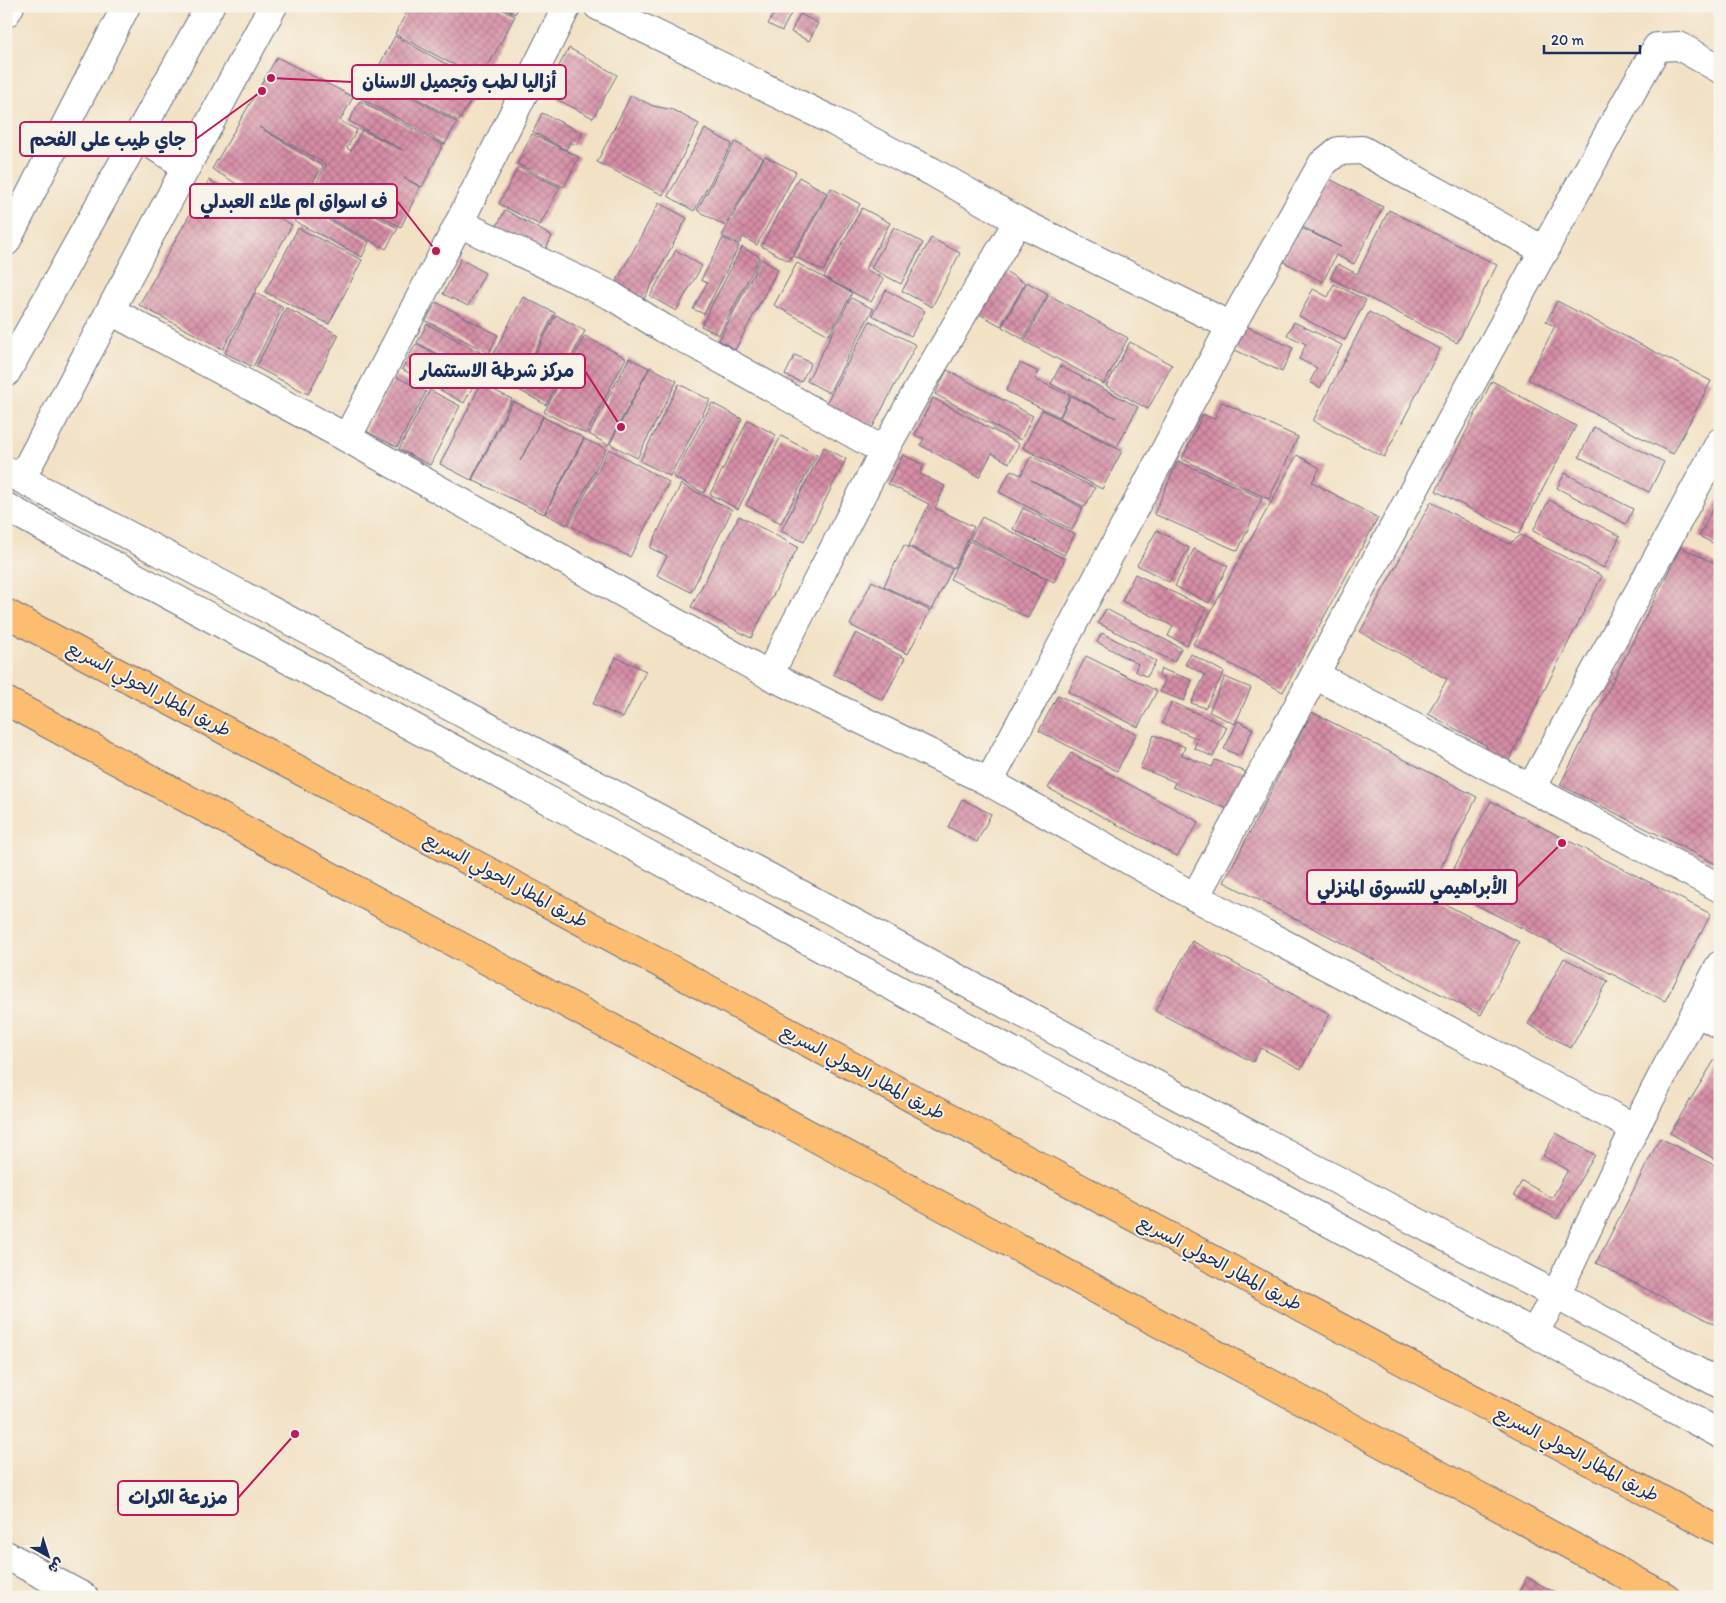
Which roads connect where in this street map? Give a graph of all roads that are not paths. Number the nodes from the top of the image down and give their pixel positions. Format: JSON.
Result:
{"nodes":[{"id":1,"x":10,"y":6,"type":"edge"},
{"id":2,"x":126,"y":6,"type":"edge"},
{"id":3,"x":210,"y":6,"type":"edge"},
{"id":4,"x":273,"y":6,"type":"edge"},
{"id":5,"x":567,"y":6,"type":"edge"},
{"id":6,"x":598,"y":6,"type":"edge"},
{"id":7,"x":6,"y":13,"type":"edge"},
{"id":8,"x":1720,"y":69,"type":"edge"},
{"id":9,"x":138,"y":136,"type":"junction"},
{"id":10,"x":186,"y":166,"type":"junction"},
{"id":11,"x":1018,"y":221,"type":"junction"},
{"id":12,"x":459,"y":223,"type":"junction"},
{"id":13,"x":6,"y":242,"type":"edge"},
{"id":14,"x":1545,"y":251,"type":"junction"},
{"id":15,"x":111,"y":311,"type":"junction"},
{"id":16,"x":1231,"y":326,"type":"junction"},
{"id":17,"x":6,"y":373,"type":"edge"},
{"id":18,"x":347,"y":438,"type":"junction"},
{"id":19,"x":1720,"y":442,"type":"edge"},
{"id":20,"x":884,"y":451,"type":"junction"},
{"id":21,"x":14,"y":475,"type":"edge"},
{"id":22,"x":6,"y":507,"type":"edge"},
{"id":23,"x":6,"y":612,"type":"edge"},
{"id":24,"x":769,"y":675,"type":"junction"},
{"id":25,"x":1315,"y":675,"type":"junction"},
{"id":26,"x":6,"y":701,"type":"edge"},
{"id":27,"x":989,"y":782,"type":"junction"},
{"id":28,"x":1531,"y":788,"type":"junction"},
{"id":29,"x":1720,"y":888,"type":"edge"},
{"id":30,"x":1195,"y":897,"type":"junction"},
{"id":31,"x":1720,"y":965,"type":"edge"},
{"id":32,"x":1696,"y":1012,"type":"junction"},
{"id":33,"x":1720,"y":1025,"type":"edge"},
{"id":34,"x":1635,"y":1128,"type":"junction"},
{"id":35,"x":1556,"y":1295,"type":"junction"},
{"id":36,"x":1534,"y":1334,"type":"junction"},
{"id":37,"x":1720,"y":1384,"type":"edge"},
{"id":38,"x":1720,"y":1434,"type":"edge"},
{"id":39,"x":1720,"y":1531,"type":"edge"},
{"id":40,"x":6,"y":1555,"type":"edge"},
{"id":41,"x":84,"y":1597,"type":"edge"},
{"id":42,"x":1666,"y":1597,"type":"edge"}],
"edges":[{"from":1,"to":7,"type":"street"},
{"from":2,"to":13,"type":"street"},
{"from":3,"to":9,"type":"street"},
{"from":4,"to":10,"type":"street"},
{"from":5,"to":12,"type":"street"},
{"from":6,"to":11,"type":"street"},
{"from":8,"to":14,"type":"street"},
{"from":9,"to":10,"type":"street"},
{"from":9,"to":17,"type":"street"},
{"from":10,"to":15,"type":"street"},
{"from":11,"to":16,"type":"street"},
{"from":11,"to":20,"type":"street"},
{"from":12,"to":18,"type":"street"},
{"from":12,"to":20,"type":"street"},
{"from":14,"to":16,"type":"street"},
{"from":14,"to":25,"type":"street"},
{"from":15,"to":18,"type":"street"},
{"from":15,"to":21,"type":"street"},
{"from":16,"to":27,"type":"street"},
{"from":18,"to":24,"type":"street"},
{"from":19,"to":28,"type":"street"},
{"from":20,"to":24,"type":"street"},
{"from":21,"to":35,"type":"street"},
{"from":22,"to":36,"type":"street"},
{"from":23,"to":39,"type":"highway","name":"طريق المطار الحولي السريع"},
{"from":24,"to":27,"type":"street"},
{"from":25,"to":28,"type":"street"},
{"from":25,"to":30,"type":"street"},
{"from":26,"to":42,"type":"highway"},
{"from":27,"to":30,"type":"street"},
{"from":28,"to":29,"type":"street"},
{"from":30,"to":34,"type":"street"},
{"from":31,"to":32,"type":"street"},
{"from":32,"to":33,"type":"street"},
{"from":32,"to":34,"type":"street"},
{"from":34,"to":35,"type":"street"},
{"from":35,"to":36,"type":"street"},
{"from":35,"to":37,"type":"street"},
{"from":36,"to":38,"type":"street"},
{"from":40,"to":41,"type":"street"}]}
